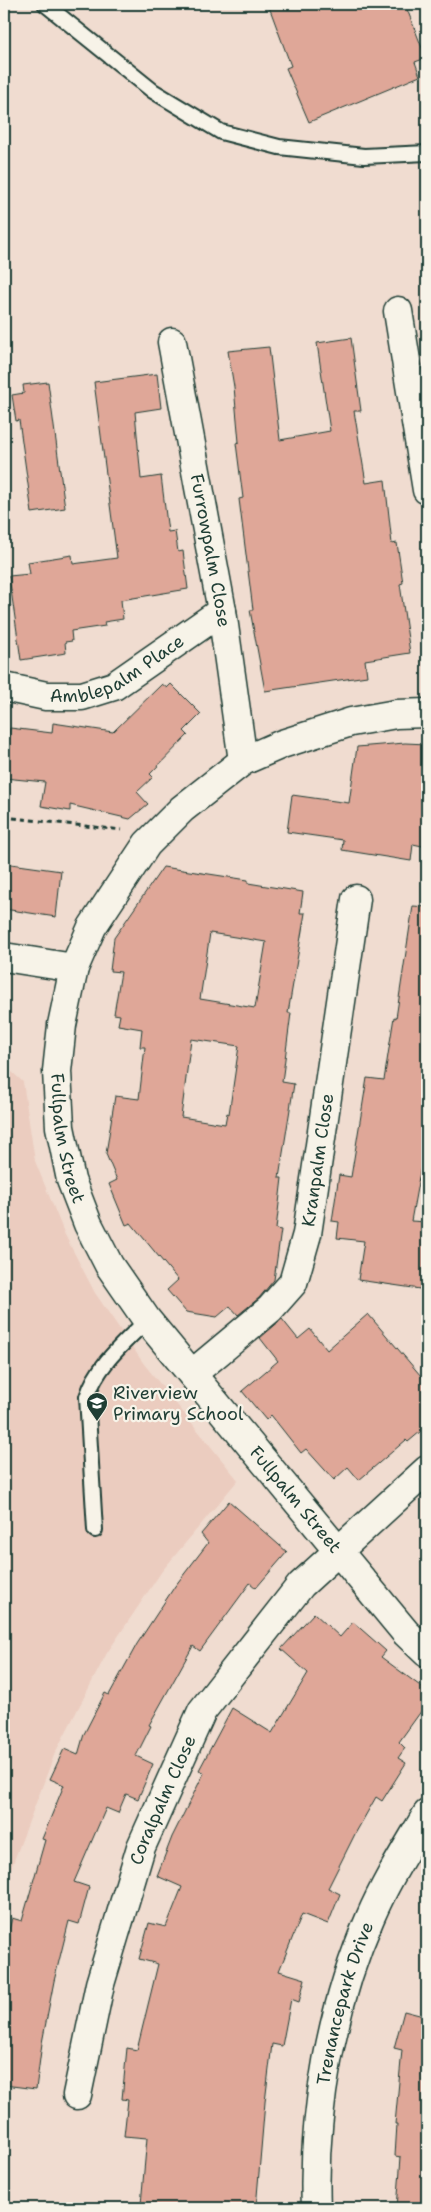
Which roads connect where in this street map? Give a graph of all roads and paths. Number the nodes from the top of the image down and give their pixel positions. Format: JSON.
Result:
{"nodes":[{"id":1,"x":45,"y":4,"type":"edge"},
{"id":2,"x":427,"y":153,"type":"edge"},
{"id":3,"x":398,"y":311,"type":"dead end"},
{"id":4,"x":172,"y":342,"type":"dead end"},
{"id":5,"x":427,"y":490,"type":"edge"},
{"id":6,"x":222,"y":611,"type":"junction"},
{"id":7,"x":4,"y":687,"type":"edge"},
{"id":8,"x":427,"y":713,"type":"edge"},
{"id":9,"x":243,"y":762,"type":"junction"},
{"id":10,"x":4,"y":817,"type":"edge"},
{"id":11,"x":158,"y":833,"type":"junction"},
{"id":12,"x":356,"y":899,"type":"dead end"},
{"id":13,"x":4,"y":957,"type":"edge"},
{"id":14,"x":74,"y":968,"type":"junction"},
{"id":15,"x":147,"y":1320,"type":"junction"},
{"id":16,"x":192,"y":1374,"type":"junction"},
{"id":17,"x":427,"y":1470,"type":"edge"},
{"id":18,"x":95,"y":1530,"type":"dead end"},
{"id":19,"x":338,"y":1551,"type":"junction"},
{"id":20,"x":427,"y":1653,"type":"edge"},
{"id":21,"x":427,"y":1814,"type":"edge"},
{"id":22,"x":77,"y":2095,"type":"dead end"},
{"id":23,"x":316,"y":2208,"type":"edge"}],
"edges":[{"from":1,"to":2,"type":"lane"},
{"from":3,"to":5,"type":"street"},
{"from":4,"to":6,"type":"street","name":"Furrowpalm Close"},
{"from":6,"to":7,"type":"street","name":"Amblepalm Place"},
{"from":6,"to":9,"type":"street","name":"Furrowpalm Close"},
{"from":8,"to":9,"type":"street","name":"Fullpalm Street"},
{"from":9,"to":11,"type":"street","name":"Fullpalm Street"},
{"from":10,"to":11,"type":"path"},
{"from":11,"to":14,"type":"street","name":"Fullpalm Street"},
{"from":12,"to":16,"type":"street","name":"Kranpalm Close"},
{"from":13,"to":14,"type":"street"},
{"from":14,"to":15,"type":"street","name":"Fullpalm Street"},
{"from":15,"to":16,"type":"street","name":"Fullpalm Street"},
{"from":15,"to":18,"type":"lane"},
{"from":16,"to":19,"type":"street","name":"Fullpalm Street"},
{"from":17,"to":19,"type":"street","name":"Coralpalm Close"},
{"from":19,"to":20,"type":"street","name":"Fullpalm Street"},
{"from":19,"to":22,"type":"street","name":"Coralpalm Close"},
{"from":21,"to":23,"type":"street","name":"Trenancepark Drive"}]}
